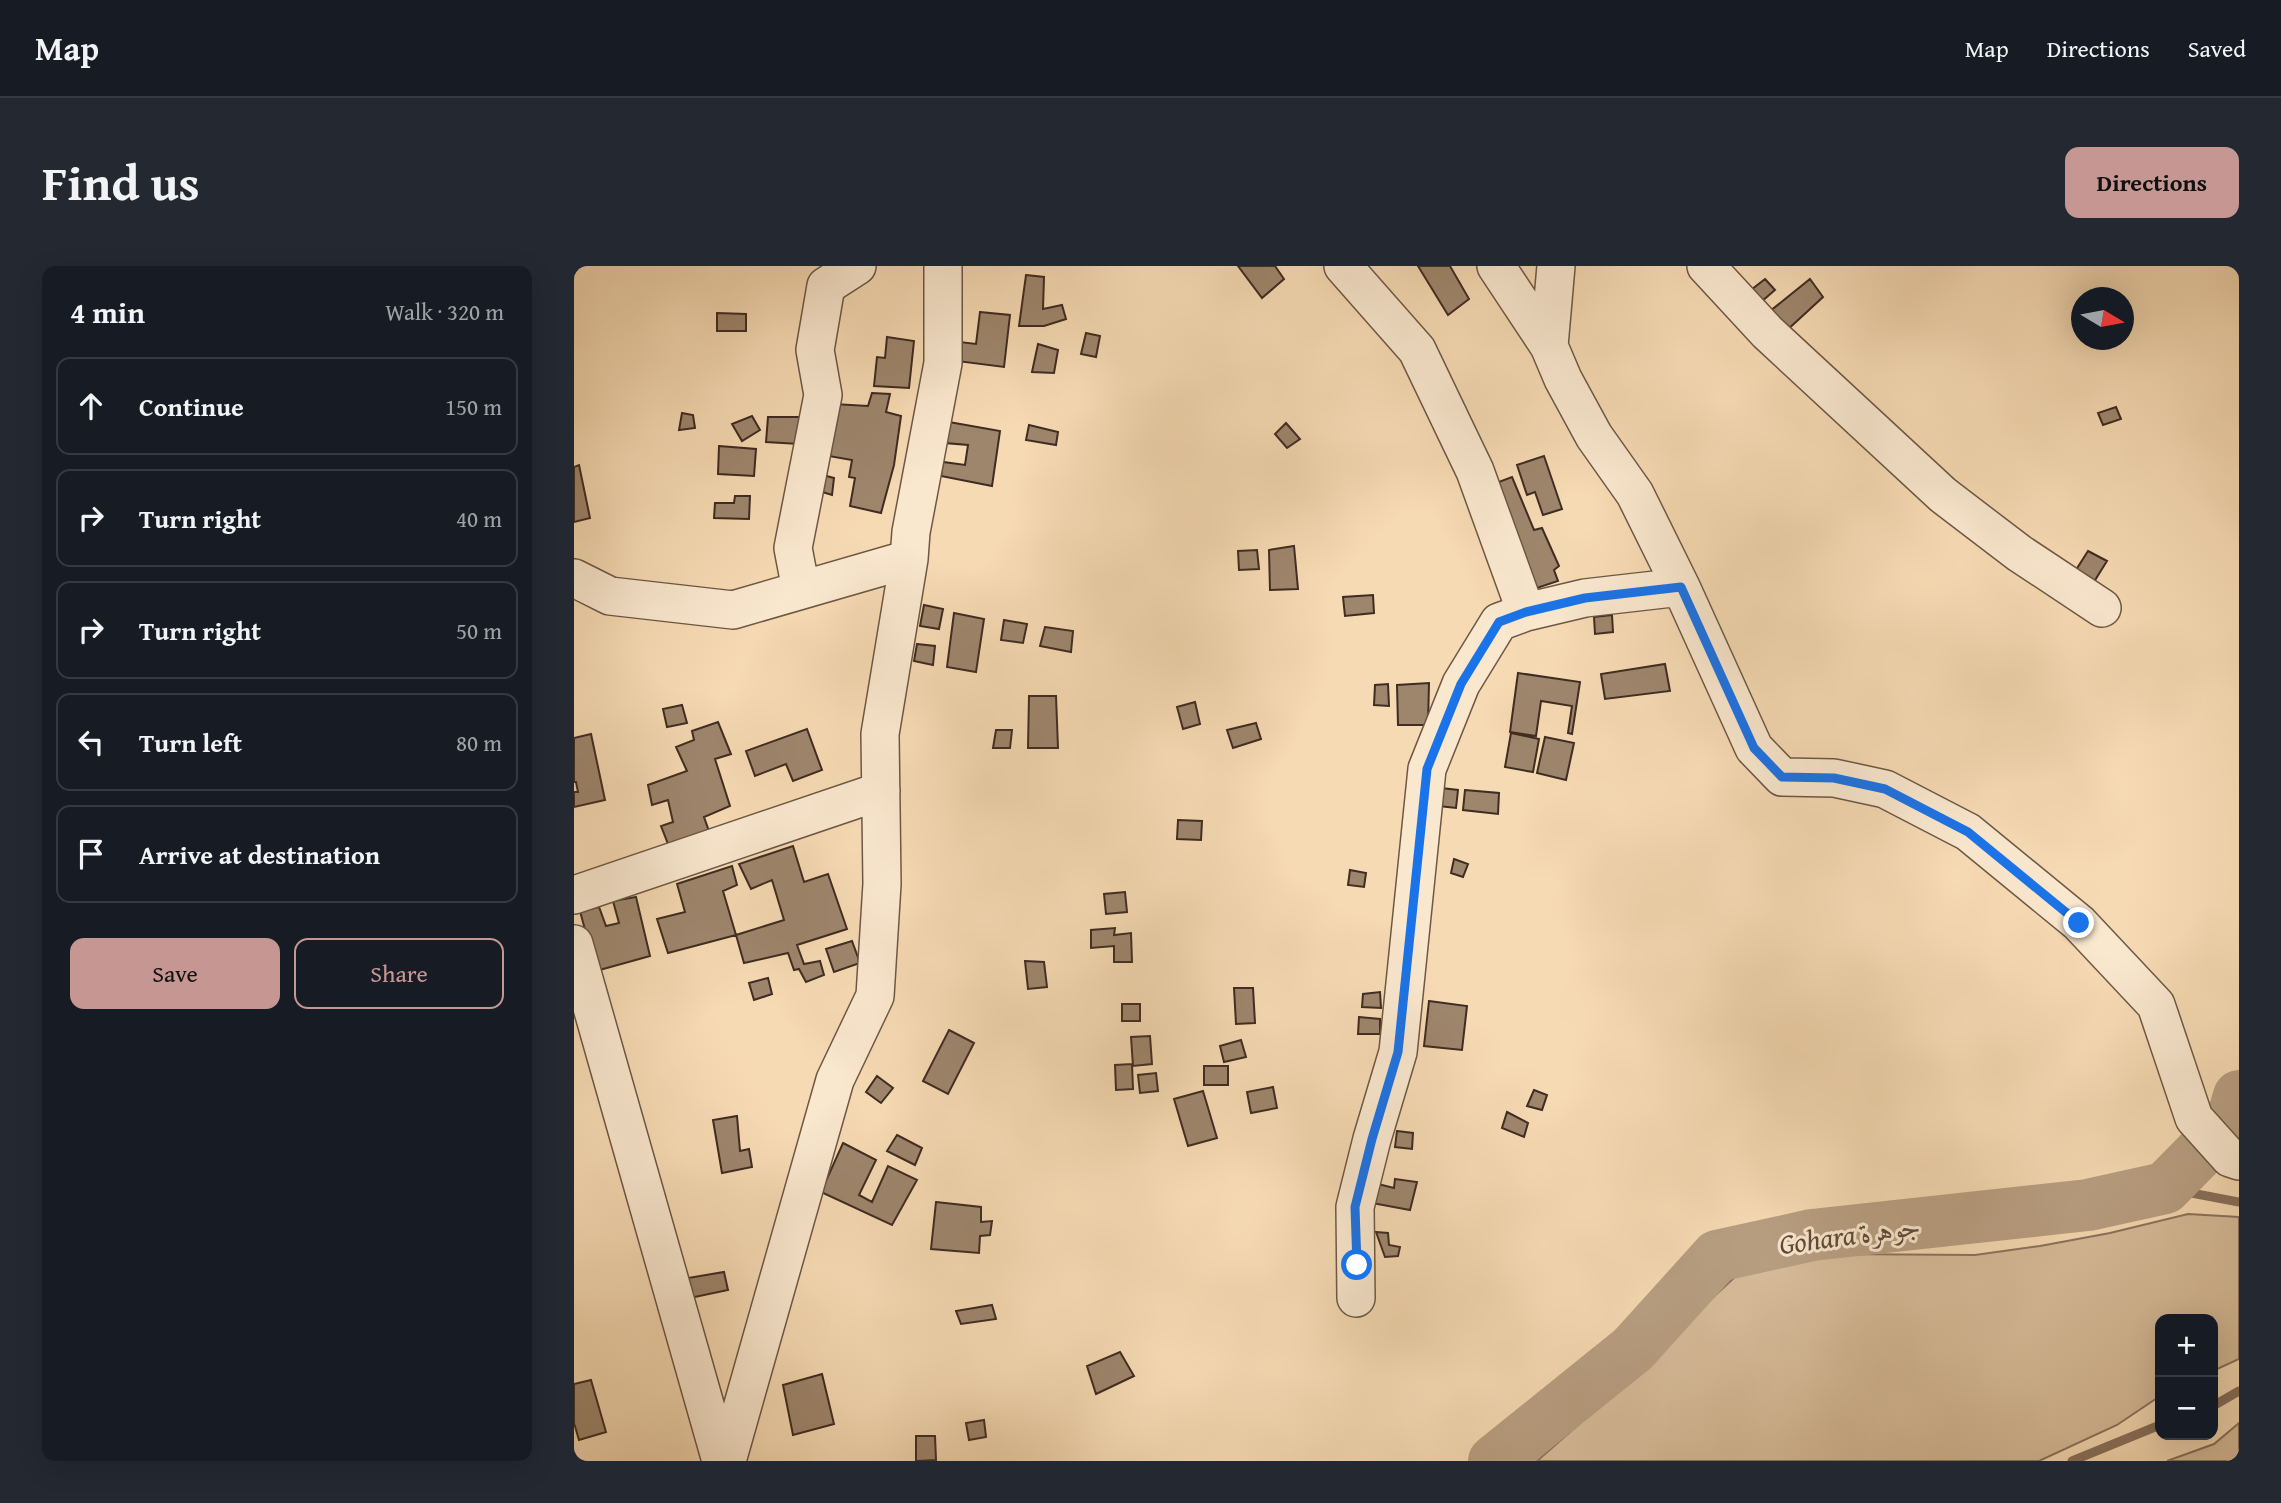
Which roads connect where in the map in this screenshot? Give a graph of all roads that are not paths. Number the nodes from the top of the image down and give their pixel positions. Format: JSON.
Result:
{"nodes":[{"id":1,"x":857,"y":266,"type":"edge"},
{"id":2,"x":943,"y":266,"type":"edge"},
{"id":3,"x":1343,"y":266,"type":"edge"},
{"id":4,"x":1496,"y":266,"type":"edge"},
{"id":5,"x":1556,"y":266,"type":"edge"},
{"id":6,"x":1706,"y":266,"type":"edge"},
{"id":7,"x":1549,"y":346,"type":"junction"},
{"id":8,"x":908,"y":559,"type":"junction"},
{"id":9,"x":574,"y":578,"type":"edge"},
{"id":10,"x":1681,"y":587,"type":"junction"},
{"id":11,"x":800,"y":590,"type":"junction"},
{"id":12,"x":2102,"y":608,"type":"dead end"},
{"id":13,"x":1526,"y":612,"type":"junction"},
{"id":14,"x":881,"y":791,"type":"junction"},
{"id":15,"x":574,"y":895,"type":"edge"},
{"id":16,"x":574,"y":944,"type":"edge"},
{"id":17,"x":2239,"y":1161,"type":"edge"},
{"id":18,"x":1356,"y":1298,"type":"dead end"},
{"id":19,"x":721,"y":1461,"type":"edge"},
{"id":20,"x":727,"y":1461,"type":"edge"}],
"edges":[{"from":1,"to":11,"type":"street"},
{"from":2,"to":8,"type":"street"},
{"from":3,"to":13,"type":"street"},
{"from":4,"to":7,"type":"street"},
{"from":5,"to":7,"type":"street"},
{"from":6,"to":12,"type":"street"},
{"from":7,"to":10,"type":"street"},
{"from":8,"to":11,"type":"street"},
{"from":8,"to":14,"type":"street"},
{"from":9,"to":11,"type":"street"},
{"from":10,"to":13,"type":"street"},
{"from":10,"to":17,"type":"street"},
{"from":13,"to":18,"type":"street"},
{"from":14,"to":15,"type":"street"},
{"from":14,"to":20,"type":"street"},
{"from":16,"to":19,"type":"street"}]}
